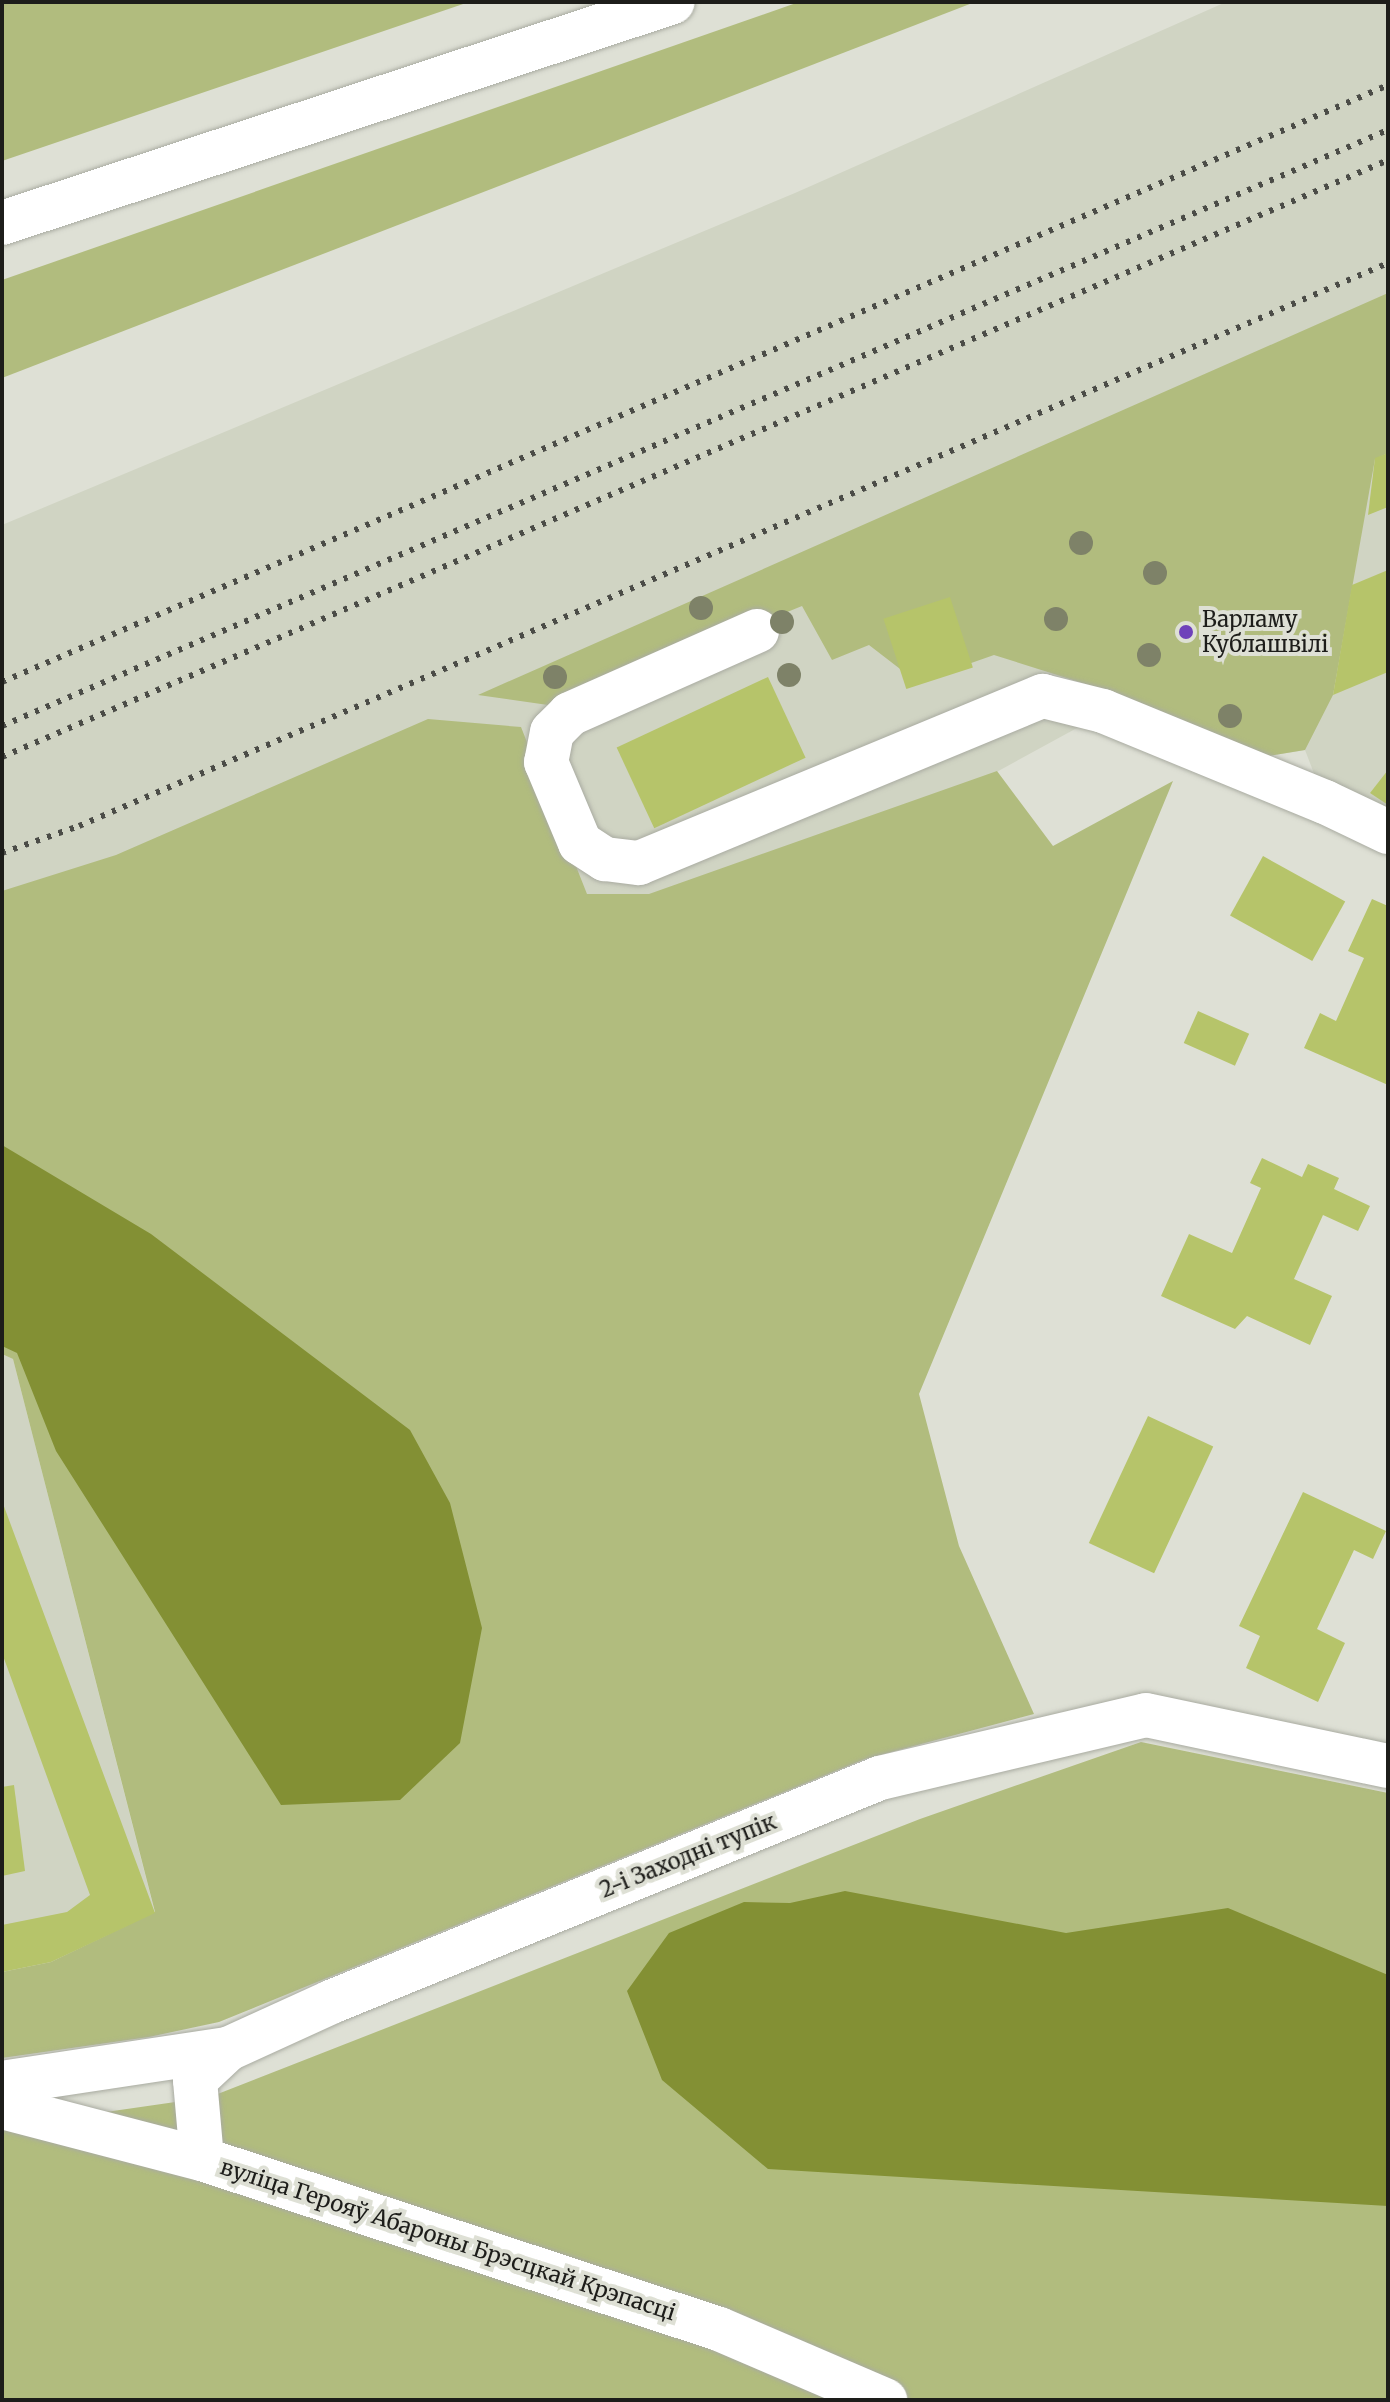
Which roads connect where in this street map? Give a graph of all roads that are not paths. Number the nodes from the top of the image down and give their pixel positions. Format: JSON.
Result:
{"nodes":[{"id":1,"x":673,"y":2,"type":"edge"},
{"id":2,"x":2,"y":223,"type":"edge"},
{"id":3,"x":757,"y":631,"type":"dead end"},
{"id":4,"x":1388,"y":832,"type":"edge"},
{"id":5,"x":1388,"y":1766,"type":"edge"},
{"id":6,"x":228,"y":2049,"type":"junction"},
{"id":7,"x":2,"y":2083,"type":"edge"},
{"id":8,"x":2,"y":2107,"type":"edge"},
{"id":9,"x":202,"y":2159,"type":"junction"},
{"id":10,"x":885,"y":2400,"type":"edge"}],
"edges":[{"from":1,"to":2,"type":"street"},
{"from":3,"to":4,"type":"street"},
{"from":5,"to":6,"type":"street","name":"2-і Заходні тупік"},
{"from":6,"to":7,"type":"street","name":"2-і Заходні тупік"},
{"from":6,"to":9,"type":"street"},
{"from":8,"to":9,"type":"street","name":"вуліца Герояў Абароны Брэсцкай Крэпасці"},
{"from":9,"to":10,"type":"street","name":"вуліца Герояў Абароны Брэсцкай Крэпасці"}]}
